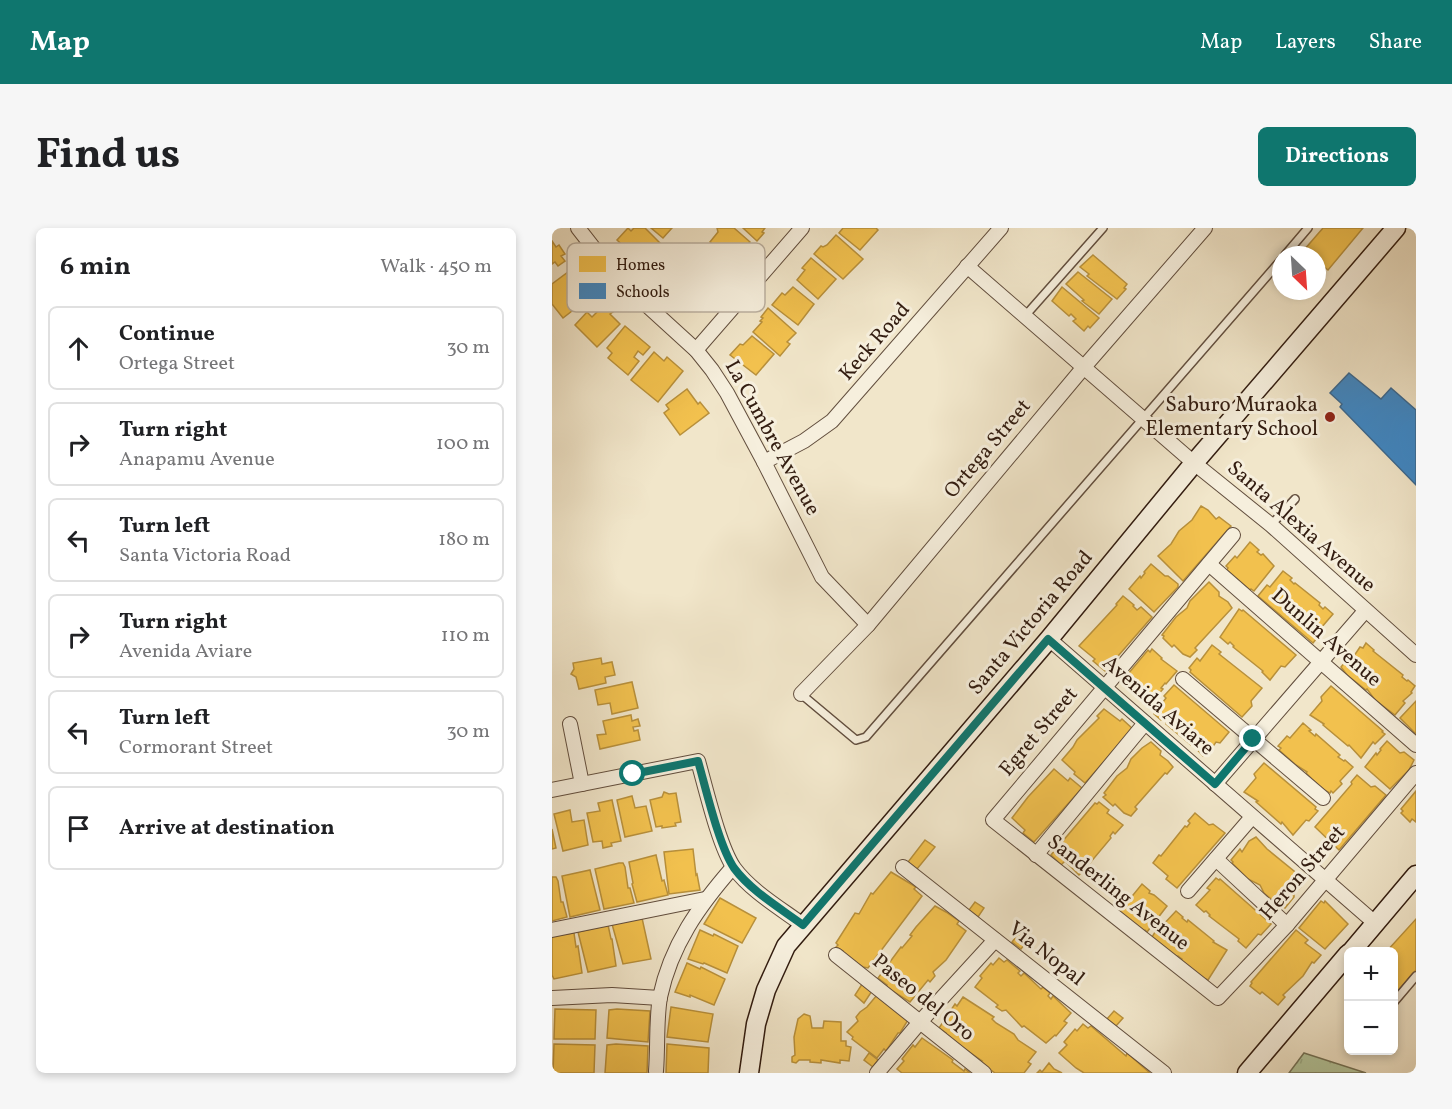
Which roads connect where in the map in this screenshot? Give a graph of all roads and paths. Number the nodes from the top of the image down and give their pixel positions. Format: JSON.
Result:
{"nodes":[{"id":1,"x":578,"y":228,"type":"edge"},
{"id":2,"x":801,"y":228,"type":"edge"},
{"id":3,"x":1001,"y":228,"type":"edge"},
{"id":4,"x":1102,"y":228,"type":"edge"},
{"id":5,"x":1205,"y":228,"type":"edge"},
{"id":6,"x":1308,"y":228,"type":"edge"},
{"id":7,"x":1396,"y":228,"type":"edge"},
{"id":8,"x":590,"y":243,"type":"edge"},
{"id":9,"x":1293,"y":246,"type":"edge"},
{"id":10,"x":967,"y":266,"type":"junction"},
{"id":11,"x":765,"y":270,"type":"edge"},
{"id":12,"x":1272,"y":270,"type":"edge"},
{"id":13,"x":654,"y":312,"type":"edge"},
{"id":14,"x":729,"y":312,"type":"edge"},
{"id":15,"x":1025,"y":317,"type":"junction"},
{"id":16,"x":696,"y":350,"type":"junction"},
{"id":17,"x":1084,"y":367,"type":"junction"},
{"id":18,"x":1143,"y":419,"type":"junction"},
{"id":19,"x":764,"y":462,"type":"junction"},
{"id":20,"x":1194,"y":463,"type":"junction"},
{"id":21,"x":1294,"y":499,"type":"dead end"},
{"id":22,"x":1271,"y":525,"type":"junction"},
{"id":23,"x":1233,"y":535,"type":"dead end"},
{"id":24,"x":1209,"y":564,"type":"junction"},
{"id":25,"x":1365,"y":611,"type":"junction"},
{"id":26,"x":868,"y":625,"type":"junction"},
{"id":27,"x":1048,"y":639,"type":"junction"},
{"id":28,"x":1416,"y":655,"type":"edge"},
{"id":29,"x":1321,"y":662,"type":"junction"},
{"id":30,"x":1183,"y":679,"type":"dead end"},
{"id":31,"x":1104,"y":687,"type":"junction"},
{"id":32,"x":801,"y":694,"type":"joint"},
{"id":33,"x":1145,"y":723,"type":"junction"},
{"id":34,"x":570,"y":724,"type":"dead end"},
{"id":35,"x":1253,"y":739,"type":"junction"},
{"id":36,"x":1416,"y":745,"type":"edge"},
{"id":37,"x":1416,"y":773,"type":"edge"},
{"id":38,"x":582,"y":784,"type":"junction"},
{"id":39,"x":1215,"y":784,"type":"junction"},
{"id":40,"x":552,"y":790,"type":"edge"},
{"id":41,"x":1323,"y":798,"type":"dead end"},
{"id":42,"x":1252,"y":817,"type":"junction"},
{"id":43,"x":993,"y":820,"type":"joint"},
{"id":44,"x":1036,"y":855,"type":"junction"},
{"id":45,"x":1215,"y":859,"type":"junction"},
{"id":46,"x":733,"y":867,"type":"junction"},
{"id":47,"x":903,"y":867,"type":"dead end"},
{"id":48,"x":1416,"y":875,"type":"edge"},
{"id":49,"x":1325,"y":880,"type":"junction"},
{"id":50,"x":1188,"y":891,"type":"dead end"},
{"id":51,"x":705,"y":899,"type":"junction"},
{"id":52,"x":1375,"y":923,"type":"junction"},
{"id":53,"x":803,"y":925,"type":"junction"},
{"id":54,"x":1287,"y":925,"type":"junction"},
{"id":55,"x":552,"y":930,"type":"edge"},
{"id":56,"x":995,"y":940,"type":"junction"},
{"id":57,"x":1354,"y":947,"type":"edge"},
{"id":58,"x":836,"y":955,"type":"dead end"},
{"id":59,"x":1344,"y":959,"type":"edge"},
{"id":60,"x":1416,"y":976,"type":"edge"},
{"id":61,"x":552,"y":998,"type":"edge"},
{"id":62,"x":660,"y":998,"type":"junction"},
{"id":63,"x":1218,"y":998,"type":"joint"},
{"id":64,"x":1395,"y":1001,"type":"edge"},
{"id":65,"x":920,"y":1022,"type":"junction"},
{"id":66,"x":656,"y":1071,"type":"dead end"},
{"id":67,"x":749,"y":1073,"type":"edge"},
{"id":68,"x":877,"y":1073,"type":"edge"},
{"id":69,"x":984,"y":1073,"type":"edge"},
{"id":70,"x":1164,"y":1073,"type":"edge"},
{"id":71,"x":1246,"y":1073,"type":"edge"}],
"edges":[{"from":1,"to":8,"type":"street","name":"La Cumbre Avenue"},
{"from":2,"to":11,"type":"street"},
{"from":3,"to":10,"type":"street","name":"Keck Road"},
{"from":4,"to":15,"type":"lane"},
{"from":5,"to":17,"type":"street","name":"Ortega Street"},
{"from":6,"to":9,"type":"lane"},
{"from":7,"to":20,"type":"street","name":"Santa Victoria Road"},
{"from":10,"to":15,"type":"street","name":"Santa Alexia Avenue"},
{"from":10,"to":19,"type":"street","name":"Keck Road"},
{"from":12,"to":18,"type":"lane"},
{"from":13,"to":16,"type":"street","name":"La Cumbre Avenue"},
{"from":14,"to":16,"type":"street"},
{"from":15,"to":17,"type":"street","name":"Santa Alexia Avenue"},
{"from":16,"to":19,"type":"street","name":"La Cumbre Avenue"},
{"from":17,"to":18,"type":"street","name":"Santa Alexia Avenue"},
{"from":17,"to":26,"type":"street","name":"Ortega Street"},
{"from":18,"to":20,"type":"street","name":"Santa Alexia Avenue"},
{"from":18,"to":32,"type":"lane"},
{"from":19,"to":26,"type":"street","name":"La Cumbre Avenue"},
{"from":20,"to":22,"type":"street","name":"Santa Alexia Avenue"},
{"from":20,"to":27,"type":"street","name":"Santa Victoria Road"},
{"from":21,"to":22,"type":"lane"},
{"from":22,"to":25,"type":"street","name":"Santa Alexia Avenue"},
{"from":23,"to":24,"type":"street","name":"Egret Street"},
{"from":24,"to":29,"type":"street","name":"Dunlin Avenue"},
{"from":24,"to":31,"type":"street","name":"Egret Street"},
{"from":25,"to":28,"type":"street","name":"Santa Alexia Avenue"},
{"from":25,"to":29,"type":"street"},
{"from":26,"to":32,"type":"street","name":"Ortega Street"},
{"from":27,"to":31,"type":"street","name":"Avenida Aviare"},
{"from":27,"to":53,"type":"street","name":"Santa Victoria Road"},
{"from":29,"to":35,"type":"street"},
{"from":29,"to":36,"type":"street","name":"Dunlin Avenue"},
{"from":30,"to":35,"type":"street"},
{"from":31,"to":33,"type":"street","name":"Avenida Aviare"},
{"from":31,"to":43,"type":"street","name":"Egret Street"},
{"from":33,"to":39,"type":"street","name":"Avenida Aviare"},
{"from":33,"to":44,"type":"street"},
{"from":34,"to":38,"type":"street"},
{"from":35,"to":39,"type":"street"},
{"from":35,"to":41,"type":"street"},
{"from":37,"to":49,"type":"street","name":"Heron Street"},
{"from":38,"to":40,"type":"street"},
{"from":38,"to":46,"type":"street"},
{"from":39,"to":42,"type":"street","name":"Avenida Aviare"},
{"from":42,"to":45,"type":"street"},
{"from":42,"to":49,"type":"street","name":"Avenida Aviare"},
{"from":43,"to":44,"type":"street","name":"Sanderling Avenue"},
{"from":44,"to":63,"type":"street","name":"Sanderling Avenue"},
{"from":45,"to":50,"type":"street"},
{"from":45,"to":54,"type":"street"},
{"from":46,"to":51,"type":"street"},
{"from":46,"to":53,"type":"street"},
{"from":47,"to":56,"type":"street","name":"Via Nopal"},
{"from":48,"to":52,"type":"street"},
{"from":49,"to":52,"type":"street","name":"Avenida Aviare"},
{"from":49,"to":54,"type":"street","name":"Heron Street"},
{"from":51,"to":55,"type":"street"},
{"from":51,"to":62,"type":"street"},
{"from":52,"to":57,"type":"street"},
{"from":53,"to":67,"type":"street","name":"Santa Victoria Road"},
{"from":54,"to":63,"type":"street","name":"Heron Street"},
{"from":56,"to":65,"type":"street"},
{"from":56,"to":70,"type":"street","name":"Via Nopal"},
{"from":58,"to":65,"type":"street","name":"Paseo del Oro"},
{"from":59,"to":71,"type":"street"},
{"from":60,"to":64,"type":"lane"},
{"from":61,"to":62,"type":"street"},
{"from":62,"to":66,"type":"street"},
{"from":65,"to":68,"type":"street"},
{"from":65,"to":69,"type":"street","name":"Paseo del Oro"}]}
